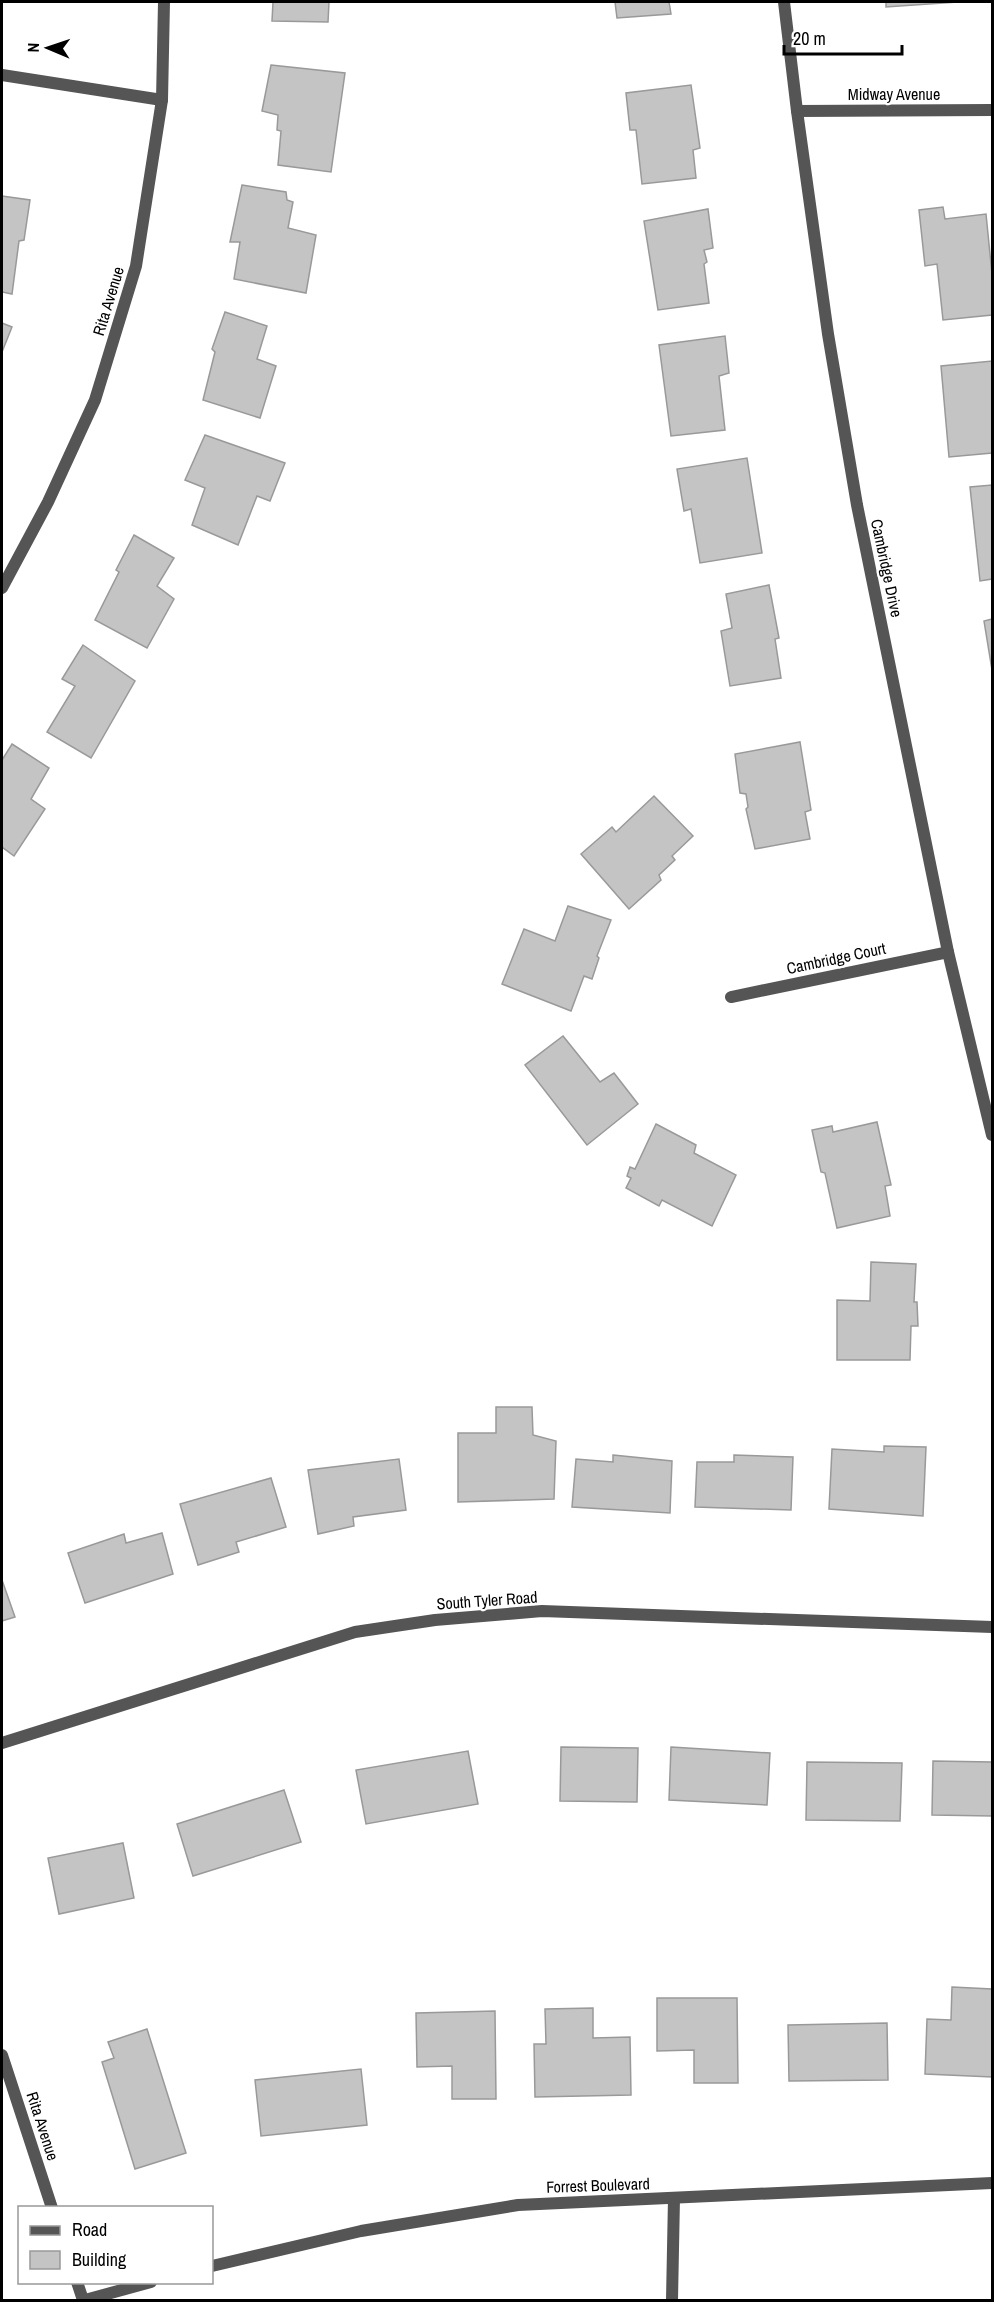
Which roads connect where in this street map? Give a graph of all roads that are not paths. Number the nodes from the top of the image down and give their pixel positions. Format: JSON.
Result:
{"nodes":[{"id":1,"x":164,"y":2,"type":"edge"},
{"id":2,"x":784,"y":2,"type":"edge"},
{"id":3,"x":2,"y":75,"type":"edge"},
{"id":4,"x":162,"y":100,"type":"junction"},
{"id":5,"x":993,"y":110,"type":"edge"},
{"id":6,"x":796,"y":111,"type":"junction"},
{"id":7,"x":2,"y":588,"type":"edge"},
{"id":8,"x":948,"y":952,"type":"junction"},
{"id":9,"x":731,"y":997,"type":"dead end"},
{"id":10,"x":993,"y":1135,"type":"edge"},
{"id":11,"x":993,"y":1627,"type":"edge"},
{"id":12,"x":2,"y":1743,"type":"edge"},
{"id":13,"x":2,"y":2055,"type":"edge"},
{"id":14,"x":993,"y":2183,"type":"edge"},
{"id":15,"x":674,"y":2198,"type":"junction"},
{"id":16,"x":51,"y":2206,"type":"edge"},
{"id":17,"x":213,"y":2266,"type":"edge"},
{"id":18,"x":77,"y":2284,"type":"edge"},
{"id":19,"x":147,"y":2284,"type":"edge"},
{"id":20,"x":84,"y":2301,"type":"edge"},
{"id":21,"x":672,"y":2301,"type":"edge"}],
"edges":[{"from":1,"to":4,"type":"street","name":"Rita Avenue"},
{"from":2,"to":6,"type":"street","name":"Cambridge Drive"},
{"from":3,"to":4,"type":"street"},
{"from":4,"to":7,"type":"street","name":"Rita Avenue"},
{"from":5,"to":6,"type":"street","name":"Midway Avenue"},
{"from":6,"to":8,"type":"street","name":"Cambridge Drive"},
{"from":8,"to":9,"type":"street","name":"Cambridge Court"},
{"from":8,"to":10,"type":"street","name":"Cambridge Drive"},
{"from":11,"to":12,"type":"street","name":"South Tyler Road"},
{"from":13,"to":16,"type":"street","name":"Rita Avenue"},
{"from":14,"to":15,"type":"street","name":"Forrest Boulevard"},
{"from":15,"to":17,"type":"street","name":"Forrest Boulevard"},
{"from":15,"to":21,"type":"street"},
{"from":18,"to":20,"type":"street"},
{"from":19,"to":20,"type":"street"}]}
